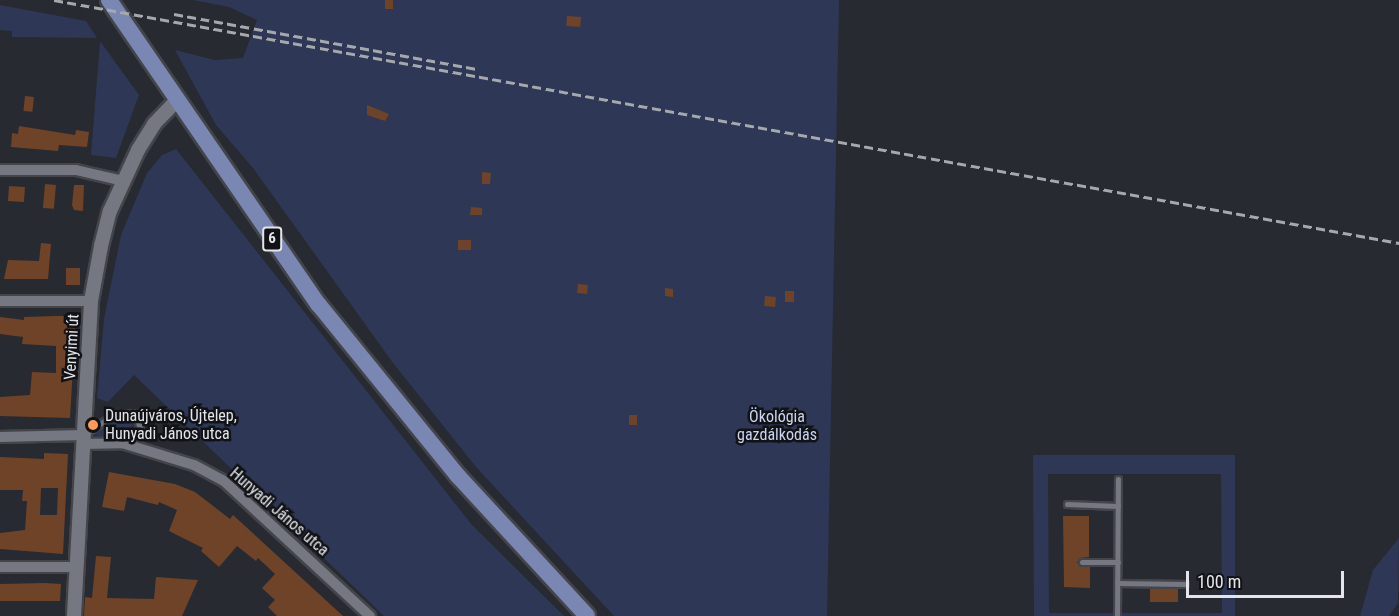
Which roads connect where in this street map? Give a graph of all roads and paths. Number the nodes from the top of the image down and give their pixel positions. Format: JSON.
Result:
{"nodes":[{"id":1,"x":109,"y":0,"type":"edge"},
{"id":2,"x":176,"y":102,"type":"junction"},
{"id":3,"x":0,"y":170,"type":"edge"},
{"id":4,"x":123,"y":181,"type":"junction"},
{"id":5,"x":0,"y":301,"type":"edge"},
{"id":6,"x":91,"y":301,"type":"junction"},
{"id":7,"x":0,"y":437,"type":"edge"},
{"id":8,"x":84,"y":440,"type":"junction"},
{"id":9,"x":122,"y":443,"type":"junction"},
{"id":10,"x":1118,"y":479,"type":"dead end"},
{"id":11,"x":1068,"y":504,"type":"dead end"},
{"id":12,"x":1118,"y":506,"type":"junction"},
{"id":13,"x":1082,"y":562,"type":"dead end"},
{"id":14,"x":1118,"y":562,"type":"junction"},
{"id":15,"x":0,"y":567,"type":"edge"},
{"id":16,"x":76,"y":567,"type":"junction"},
{"id":17,"x":1117,"y":583,"type":"junction"},
{"id":18,"x":1185,"y":584,"type":"dead end"},
{"id":19,"x":1117,"y":615,"type":"edge"},
{"id":20,"x":74,"y":616,"type":"edge"},
{"id":21,"x":370,"y":616,"type":"edge"},
{"id":22,"x":587,"y":616,"type":"edge"}],
"edges":[{"from":1,"to":2,"type":"main road","number":"6"},
{"from":2,"to":4,"type":"street","name":"Venyimi út"},
{"from":2,"to":22,"type":"main road","number":"6"},
{"from":3,"to":4,"type":"street"},
{"from":4,"to":6,"type":"street","name":"Venyimi út"},
{"from":5,"to":6,"type":"street"},
{"from":6,"to":8,"type":"street","name":"Venyimi út"},
{"from":7,"to":8,"type":"street","name":"Hunyadi János utca"},
{"from":8,"to":9,"type":"street","name":"Hunyadi János utca"},
{"from":8,"to":9,"type":"lane"},
{"from":8,"to":16,"type":"street","name":"Venyimi út"},
{"from":9,"to":21,"type":"street","name":"Hunyadi János utca"},
{"from":10,"to":12,"type":"lane"},
{"from":11,"to":12,"type":"lane"},
{"from":12,"to":14,"type":"lane"},
{"from":13,"to":14,"type":"lane"},
{"from":14,"to":17,"type":"lane"},
{"from":15,"to":16,"type":"street"},
{"from":16,"to":20,"type":"street","name":"Venyimi út"},
{"from":17,"to":18,"type":"lane"},
{"from":17,"to":19,"type":"lane"}]}
